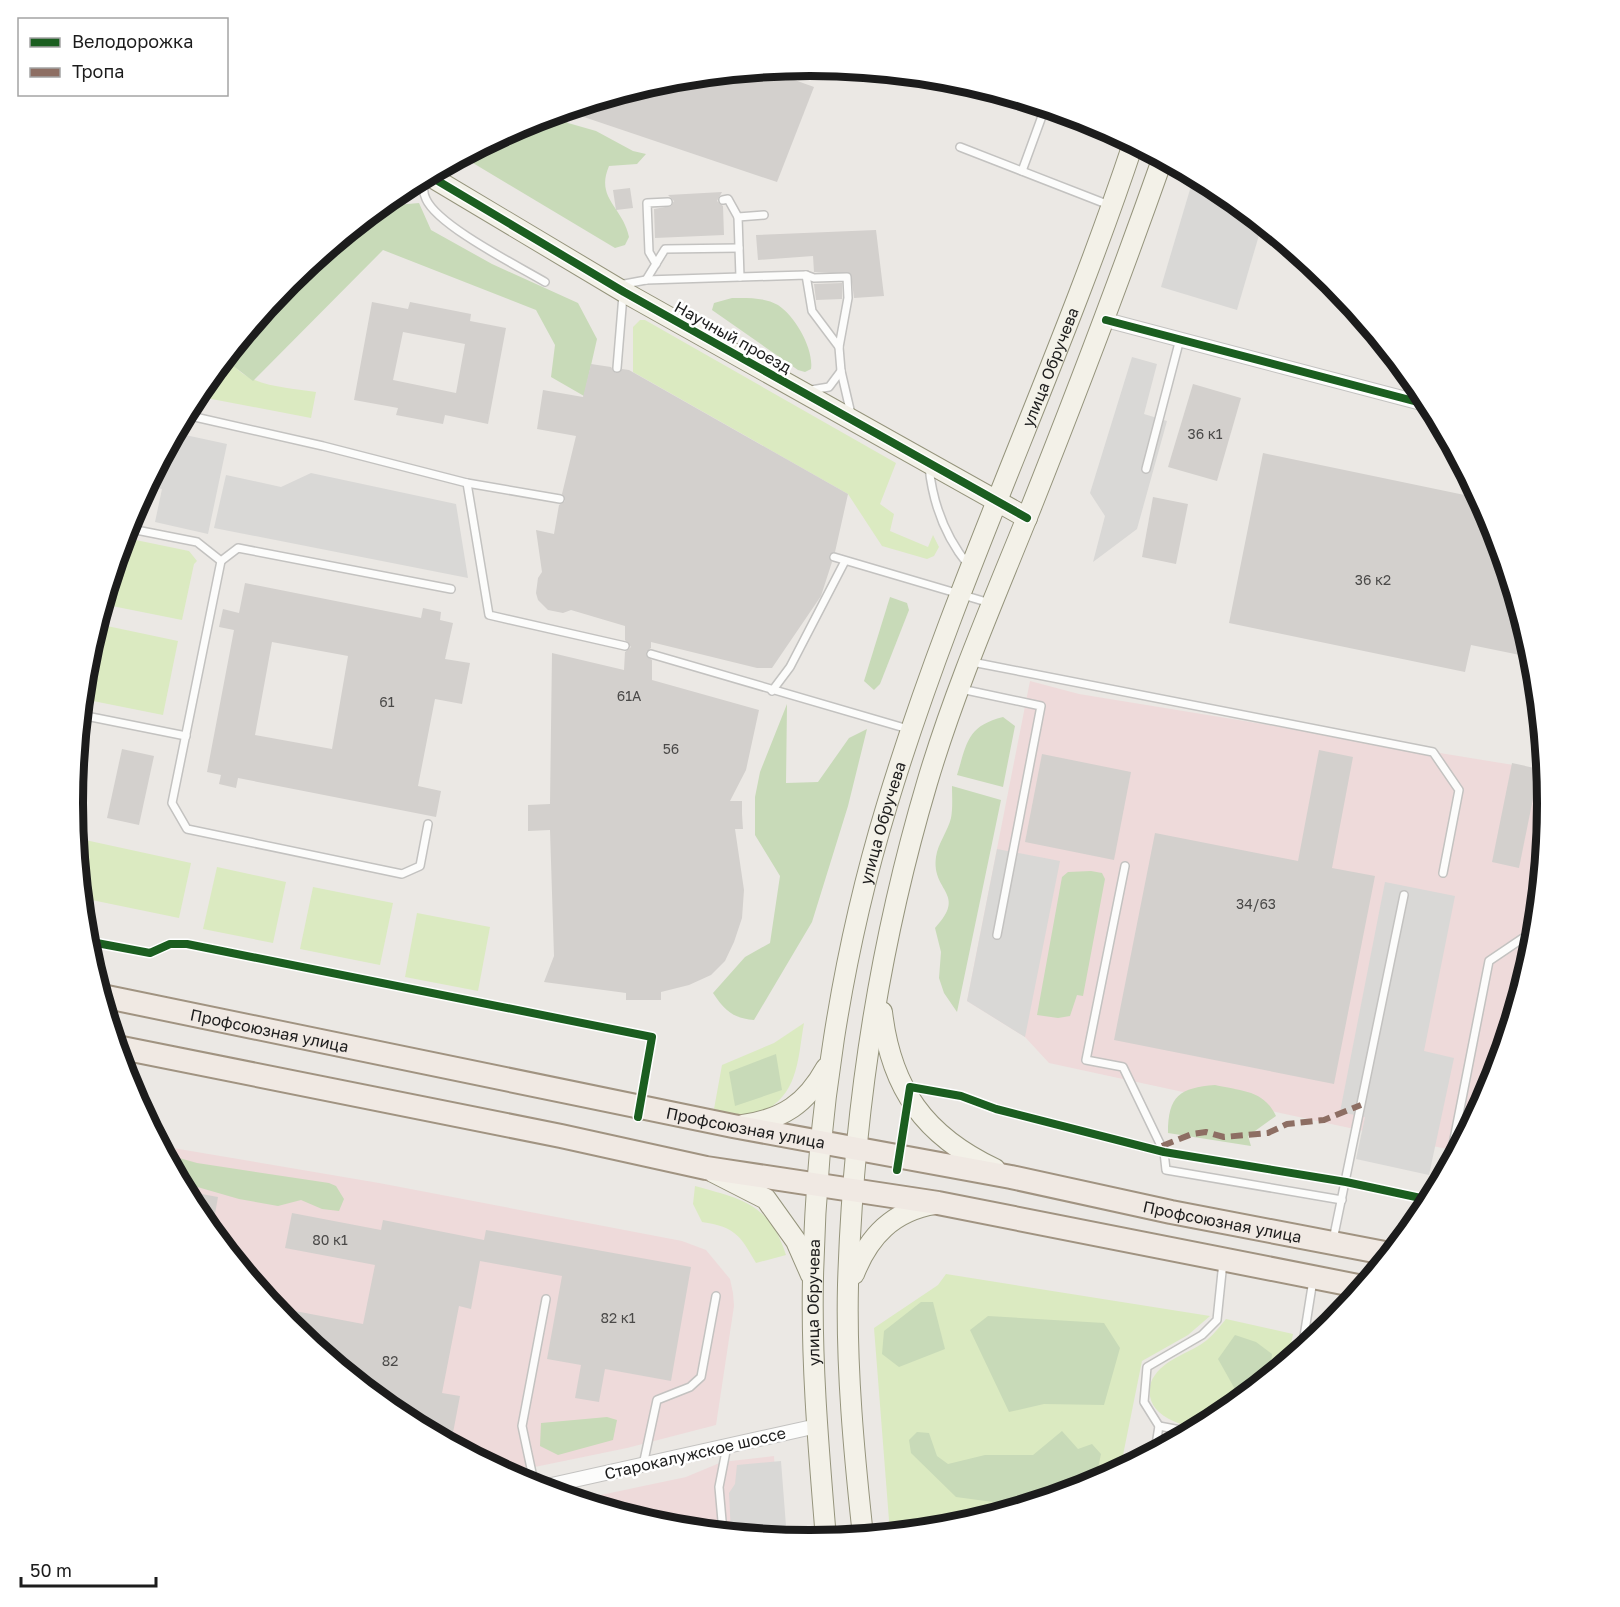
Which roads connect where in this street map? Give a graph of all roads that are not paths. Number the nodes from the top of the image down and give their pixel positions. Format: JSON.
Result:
{"nodes":[{"id":1,"x":1043,"y":115,"type":"edge"},
{"id":2,"x":960,"y":147,"type":"dead end"},
{"id":3,"x":1131,"y":150,"type":"edge"},
{"id":4,"x":1160,"y":166,"type":"edge"},
{"id":5,"x":1022,"y":171,"type":"junction"},
{"id":6,"x":435,"y":181,"type":"edge"},
{"id":7,"x":423,"y":188,"type":"edge"},
{"id":8,"x":723,"y":200,"type":"dead end"},
{"id":9,"x":668,"y":202,"type":"dead end"},
{"id":10,"x":1112,"y":207,"type":"junction"},
{"id":11,"x":764,"y":215,"type":"dead end"},
{"id":12,"x":738,"y":216,"type":"junction"},
{"id":13,"x":739,"y":248,"type":"junction"},
{"id":14,"x":656,"y":264,"type":"junction"},
{"id":15,"x":806,"y":275,"type":"junction"},
{"id":16,"x":740,"y":277,"type":"junction"},
{"id":17,"x":646,"y":279,"type":"junction"},
{"id":18,"x":545,"y":282,"type":"dead end"},
{"id":19,"x":619,"y":289,"type":"junction"},
{"id":20,"x":1106,"y":320,"type":"junction"},
{"id":21,"x":1180,"y":339,"type":"junction"},
{"id":22,"x":839,"y":346,"type":"junction"},
{"id":23,"x":617,"y":368,"type":"dead end"},
{"id":24,"x":841,"y":371,"type":"junction"},
{"id":25,"x":799,"y":390,"type":"junction"},
{"id":26,"x":1415,"y":401,"type":"edge"},
{"id":27,"x":195,"y":417,"type":"edge"},
{"id":28,"x":852,"y":418,"type":"junction"},
{"id":29,"x":929,"y":462,"type":"junction"},
{"id":30,"x":1146,"y":470,"type":"dead end"},
{"id":31,"x":467,"y":483,"type":"junction"},
{"id":32,"x":560,"y":499,"type":"dead end"},
{"id":33,"x":998,"y":503,"type":"junction"},
{"id":34,"x":1027,"y":518,"type":"junction"},
{"id":35,"x":136,"y":530,"type":"edge"},
{"id":36,"x":834,"y":557,"type":"dead end"},
{"id":37,"x":221,"y":561,"type":"junction"},
{"id":38,"x":845,"y":561,"type":"junction"},
{"id":39,"x":971,"y":568,"type":"junction"},
{"id":40,"x":451,"y":589,"type":"dead end"},
{"id":41,"x":961,"y":594,"type":"junction"},
{"id":42,"x":992,"y":604,"type":"junction"},
{"id":43,"x":625,"y":646,"type":"dead end"},
{"id":44,"x":651,"y":654,"type":"dead end"},
{"id":45,"x":969,"y":661,"type":"junction"},
{"id":46,"x":958,"y":688,"type":"junction"},
{"id":47,"x":772,"y":691,"type":"junction"},
{"id":48,"x":88,"y":716,"type":"edge"},
{"id":49,"x":911,"y":730,"type":"junction"},
{"id":50,"x":186,"y":736,"type":"junction"},
{"id":51,"x":428,"y":824,"type":"dead end"},
{"id":52,"x":1125,"y":866,"type":"dead end"},
{"id":53,"x":1443,"y":873,"type":"dead end"},
{"id":54,"x":1404,"y":895,"type":"dead end"},
{"id":55,"x":997,"y":935,"type":"dead end"},
{"id":56,"x":1524,"y":938,"type":"edge"},
{"id":57,"x":878,"y":986,"type":"junction"},
{"id":58,"x":110,"y":998,"type":"edge"},
{"id":59,"x":126,"y":1049,"type":"edge"},
{"id":60,"x":831,"y":1058,"type":"junction"},
{"id":61,"x":733,"y":1126,"type":"junction"},
{"id":62,"x":1454,"y":1141,"type":"edge"},
{"id":63,"x":820,"y":1143,"type":"junction"},
{"id":64,"x":857,"y":1149,"type":"junction"},
{"id":65,"x":706,"y":1168,"type":"junction"},
{"id":66,"x":1011,"y":1177,"type":"junction"},
{"id":67,"x":817,"y":1186,"type":"junction"},
{"id":68,"x":853,"y":1191,"type":"junction"},
{"id":69,"x":1342,"y":1200,"type":"junction"},
{"id":70,"x":938,"y":1203,"type":"junction"},
{"id":71,"x":1333,"y":1242,"type":"junction"},
{"id":72,"x":1382,"y":1252,"type":"edge"},
{"id":73,"x":1223,"y":1259,"type":"junction"},
{"id":74,"x":1313,"y":1277,"type":"junction"},
{"id":75,"x":813,"y":1279,"type":"junction"},
{"id":76,"x":1355,"y":1285,"type":"edge"},
{"id":77,"x":848,"y":1288,"type":"junction"},
{"id":78,"x":716,"y":1296,"type":"dead end"},
{"id":79,"x":546,"y":1299,"type":"dead end"},
{"id":80,"x":1304,"y":1336,"type":"edge"},
{"id":81,"x":817,"y":1426,"type":"junction"},
{"id":82,"x":1159,"y":1426,"type":"junction"},
{"id":83,"x":1179,"y":1430,"type":"edge"},
{"id":84,"x":1156,"y":1443,"type":"edge"},
{"id":85,"x":727,"y":1446,"type":"junction"},
{"id":86,"x":643,"y":1465,"type":"junction"},
{"id":87,"x":534,"y":1476,"type":"edge"},
{"id":88,"x":554,"y":1483,"type":"edge"},
{"id":89,"x":722,"y":1525,"type":"edge"},
{"id":90,"x":861,"y":1529,"type":"edge"},
{"id":91,"x":825,"y":1530,"type":"edge"}],
"edges":[{"from":1,"to":5,"type":"lane"},
{"from":2,"to":5,"type":"lane"},
{"from":3,"to":10,"type":"main road","name":"улица Обручева"},
{"from":4,"to":20,"type":"main road","name":"улица Обручева"},
{"from":5,"to":10,"type":"lane"},
{"from":6,"to":19,"type":"main road","name":"Научный проезд"},
{"from":7,"to":18,"type":"lane"},
{"from":8,"to":12,"type":"lane"},
{"from":9,"to":14,"type":"lane"},
{"from":10,"to":33,"type":"main road","name":"улица Обручева"},
{"from":11,"to":12,"type":"lane"},
{"from":12,"to":13,"type":"lane"},
{"from":13,"to":14,"type":"lane"},
{"from":13,"to":16,"type":"lane"},
{"from":14,"to":17,"type":"lane"},
{"from":15,"to":16,"type":"lane"},
{"from":15,"to":22,"type":"lane"},
{"from":15,"to":22,"type":"lane"},
{"from":16,"to":17,"type":"lane"},
{"from":17,"to":19,"type":"lane"},
{"from":19,"to":23,"type":"lane"},
{"from":19,"to":25,"type":"main road","name":"Научный проезд"},
{"from":20,"to":21,"type":"street"},
{"from":20,"to":34,"type":"main road","name":"улица Обручева"},
{"from":21,"to":26,"type":"street"},
{"from":21,"to":30,"type":"lane"},
{"from":22,"to":24,"type":"lane"},
{"from":24,"to":25,"type":"lane"},
{"from":24,"to":28,"type":"lane"},
{"from":25,"to":28,"type":"main road","name":"Научный проезд"},
{"from":27,"to":31,"type":"lane"},
{"from":28,"to":29,"type":"main road","name":"Научный проезд"},
{"from":29,"to":33,"type":"main road","name":"Научный проезд"},
{"from":29,"to":39,"type":"lane"},
{"from":31,"to":32,"type":"lane"},
{"from":31,"to":43,"type":"lane"},
{"from":33,"to":34,"type":"main road","name":"Научный проезд"},
{"from":33,"to":39,"type":"main road","name":"улица Обручева"},
{"from":34,"to":42,"type":"main road","name":"улица Обручева"},
{"from":35,"to":37,"type":"lane"},
{"from":36,"to":38,"type":"lane"},
{"from":37,"to":40,"type":"lane"},
{"from":37,"to":50,"type":"lane"},
{"from":38,"to":41,"type":"lane"},
{"from":38,"to":47,"type":"lane"},
{"from":39,"to":41,"type":"main road","name":"улица Обручева"},
{"from":41,"to":42,"type":"lane"},
{"from":41,"to":49,"type":"main road","name":"улица Обручева"},
{"from":42,"to":45,"type":"main road","name":"улица Обручева"},
{"from":44,"to":47,"type":"lane"},
{"from":45,"to":46,"type":"main road","name":"улица Обручева"},
{"from":45,"to":53,"type":"lane"},
{"from":46,"to":55,"type":"lane"},
{"from":46,"to":57,"type":"main road","name":"улица Обручева"},
{"from":47,"to":49,"type":"lane"},
{"from":48,"to":50,"type":"lane"},
{"from":49,"to":60,"type":"main road","name":"улица Обручева"},
{"from":50,"to":51,"type":"lane"},
{"from":52,"to":69,"type":"lane"},
{"from":54,"to":69,"type":"lane"},
{"from":56,"to":62,"type":"lane"},
{"from":57,"to":64,"type":"main road","name":"улица Обручева"},
{"from":57,"to":66,"type":"main road"},
{"from":58,"to":61,"type":"main road","name":"Профсоюзная улица"},
{"from":59,"to":65,"type":"main road"},
{"from":60,"to":61,"type":"main road"},
{"from":60,"to":63,"type":"main road","name":"улица Обручева"},
{"from":61,"to":63,"type":"main road","name":"Профсоюзная улица"},
{"from":63,"to":64,"type":"main road","name":"Профсоюзная улица"},
{"from":63,"to":67,"type":"main road","name":"улица Обручева"},
{"from":64,"to":66,"type":"main road","name":"Профсоюзная улица"},
{"from":64,"to":68,"type":"main road","name":"улица Обручева"},
{"from":65,"to":67,"type":"main road"},
{"from":65,"to":75,"type":"main road"},
{"from":66,"to":71,"type":"main road","name":"Профсоюзная улица"},
{"from":67,"to":68,"type":"main road"},
{"from":67,"to":75,"type":"main road","name":"улица Обручева"},
{"from":68,"to":70,"type":"main road"},
{"from":68,"to":77,"type":"main road","name":"улица Обручева"},
{"from":69,"to":71,"type":"lane"},
{"from":70,"to":73,"type":"main road"},
{"from":70,"to":77,"type":"main road"},
{"from":71,"to":72,"type":"main road","name":"Профсоюзная улица"},
{"from":73,"to":74,"type":"main road"},
{"from":73,"to":82,"type":"lane"},
{"from":74,"to":76,"type":"main road"},
{"from":74,"to":80,"type":"lane"},
{"from":75,"to":81,"type":"main road","name":"улица Обручева"},
{"from":77,"to":90,"type":"main road","name":"улица Обручева"},
{"from":78,"to":86,"type":"lane"},
{"from":79,"to":87,"type":"lane"},
{"from":81,"to":85,"type":"street","name":"Старокалужское шоссе"},
{"from":81,"to":91,"type":"main road","name":"улица Обручева"},
{"from":82,"to":83,"type":"lane"},
{"from":82,"to":84,"type":"lane"},
{"from":85,"to":86,"type":"street","name":"Старокалужское шоссе"},
{"from":85,"to":89,"type":"lane"},
{"from":86,"to":88,"type":"street","name":"Старокалужское шоссе"}]}
